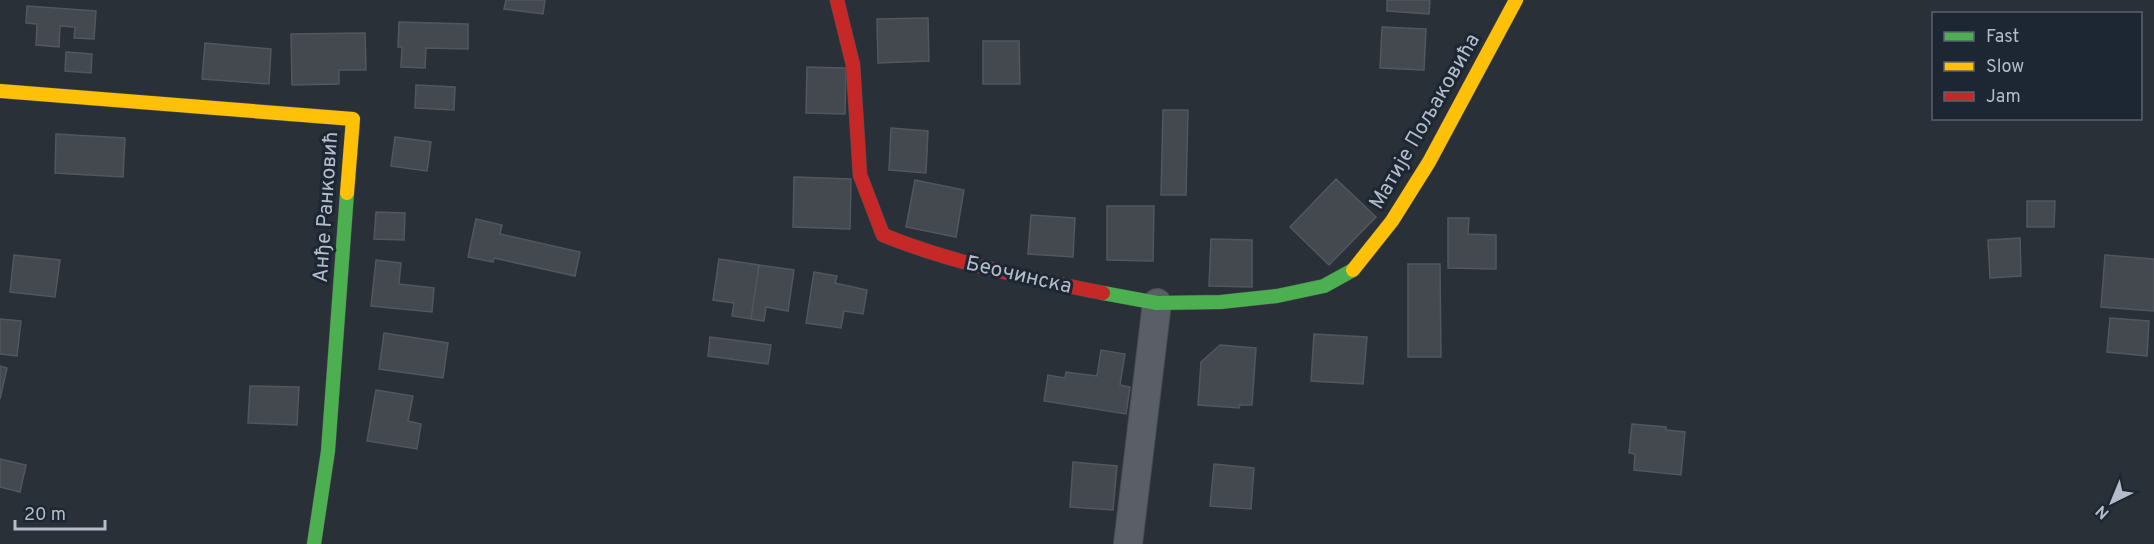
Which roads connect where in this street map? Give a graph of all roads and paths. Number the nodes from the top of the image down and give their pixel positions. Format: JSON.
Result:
{"nodes":[{"id":1,"x":837,"y":0,"type":"edge"},
{"id":2,"x":1516,"y":0,"type":"edge"},
{"id":3,"x":0,"y":92,"type":"edge"},
{"id":4,"x":1157,"y":303,"type":"junction"},
{"id":5,"x":314,"y":544,"type":"edge"},
{"id":6,"x":1128,"y":544,"type":"edge"}],
"edges":[{"from":1,"to":4,"type":"street","name":"Беочинска"},
{"from":2,"to":4,"type":"street","name":"Матије Пољаковића"},
{"from":3,"to":5,"type":"street","name":"Анђе Ранковић"},
{"from":4,"to":6,"type":"street"}]}
